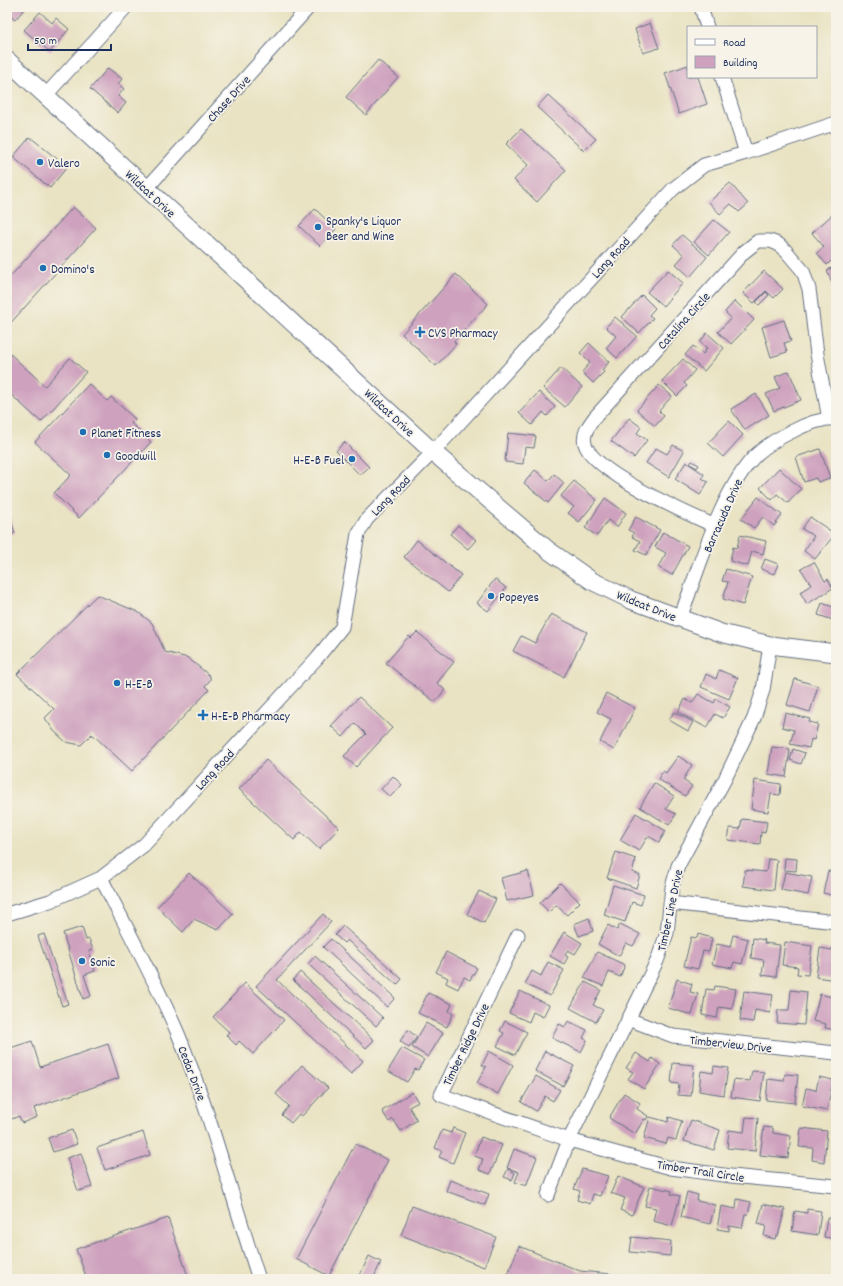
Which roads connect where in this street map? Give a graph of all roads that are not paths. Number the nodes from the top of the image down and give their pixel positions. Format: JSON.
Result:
{"nodes":[{"id":1,"x":126,"y":7,"type":"edge"},
{"id":2,"x":309,"y":7,"type":"edge"},
{"id":3,"x":701,"y":7,"type":"edge"},
{"id":4,"x":707,"y":26,"type":"edge"},
{"id":5,"x":7,"y":60,"type":"edge"},
{"id":6,"x":722,"y":78,"type":"edge"},
{"id":7,"x":45,"y":96,"type":"junction"},
{"id":8,"x":836,"y":123,"type":"edge"},
{"id":9,"x":746,"y":153,"type":"junction"},
{"id":10,"x":147,"y":188,"type":"junction"},
{"id":11,"x":833,"y":418,"type":"edge"},
{"id":12,"x":433,"y":452,"type":"junction"},
{"id":13,"x":715,"y":526,"type":"junction"},
{"id":14,"x":680,"y":618,"type":"junction"},
{"id":15,"x":770,"y":645,"type":"junction"},
{"id":16,"x":836,"y":654,"type":"edge"},
{"id":17,"x":101,"y":878,"type":"junction"},
{"id":18,"x":670,"y":904,"type":"junction"},
{"id":19,"x":7,"y":914,"type":"edge"},
{"id":20,"x":836,"y":922,"type":"edge"},
{"id":21,"x":518,"y":935,"type":"dead end"},
{"id":22,"x":628,"y":1019,"type":"junction"},
{"id":23,"x":836,"y":1054,"type":"edge"},
{"id":24,"x":569,"y":1140,"type":"junction"},
{"id":25,"x":836,"y":1186,"type":"edge"},
{"id":26,"x":548,"y":1195,"type":"dead end"},
{"id":27,"x":259,"y":1279,"type":"edge"}],
"edges":[{"from":1,"to":7,"type":"street"},
{"from":2,"to":10,"type":"street","name":"Chase Drive"},
{"from":3,"to":4,"type":"street"},
{"from":5,"to":7,"type":"main road","name":"Wildcat Drive"},
{"from":6,"to":9,"type":"street"},
{"from":7,"to":10,"type":"main road","name":"Wildcat Drive"},
{"from":8,"to":9,"type":"street","name":"Lang Road"},
{"from":9,"to":12,"type":"street","name":"Lang Road"},
{"from":10,"to":12,"type":"main road","name":"Wildcat Drive"},
{"from":11,"to":13,"type":"street","name":"Barracuda Drive"},
{"from":11,"to":13,"type":"street","name":"Catalina Circle"},
{"from":12,"to":14,"type":"main road","name":"Wildcat Drive"},
{"from":12,"to":17,"type":"street","name":"Lang Road"},
{"from":13,"to":14,"type":"street","name":"Barracuda Drive"},
{"from":14,"to":15,"type":"main road","name":"Wildcat Drive"},
{"from":15,"to":16,"type":"main road","name":"Wildcat Drive"},
{"from":15,"to":18,"type":"street","name":"Timber Line Drive"},
{"from":17,"to":19,"type":"street","name":"Lang Road"},
{"from":17,"to":27,"type":"street","name":"Cedar Drive"},
{"from":18,"to":20,"type":"street"},
{"from":18,"to":22,"type":"street","name":"Timber Line Drive"},
{"from":21,"to":24,"type":"street","name":"Timber Ridge Drive"},
{"from":22,"to":23,"type":"street","name":"Timberview Drive"},
{"from":22,"to":24,"type":"street","name":"Timber Line Drive"},
{"from":24,"to":25,"type":"street","name":"Timber Trail Circle"},
{"from":24,"to":26,"type":"street","name":"Timber Line Drive"}]}
